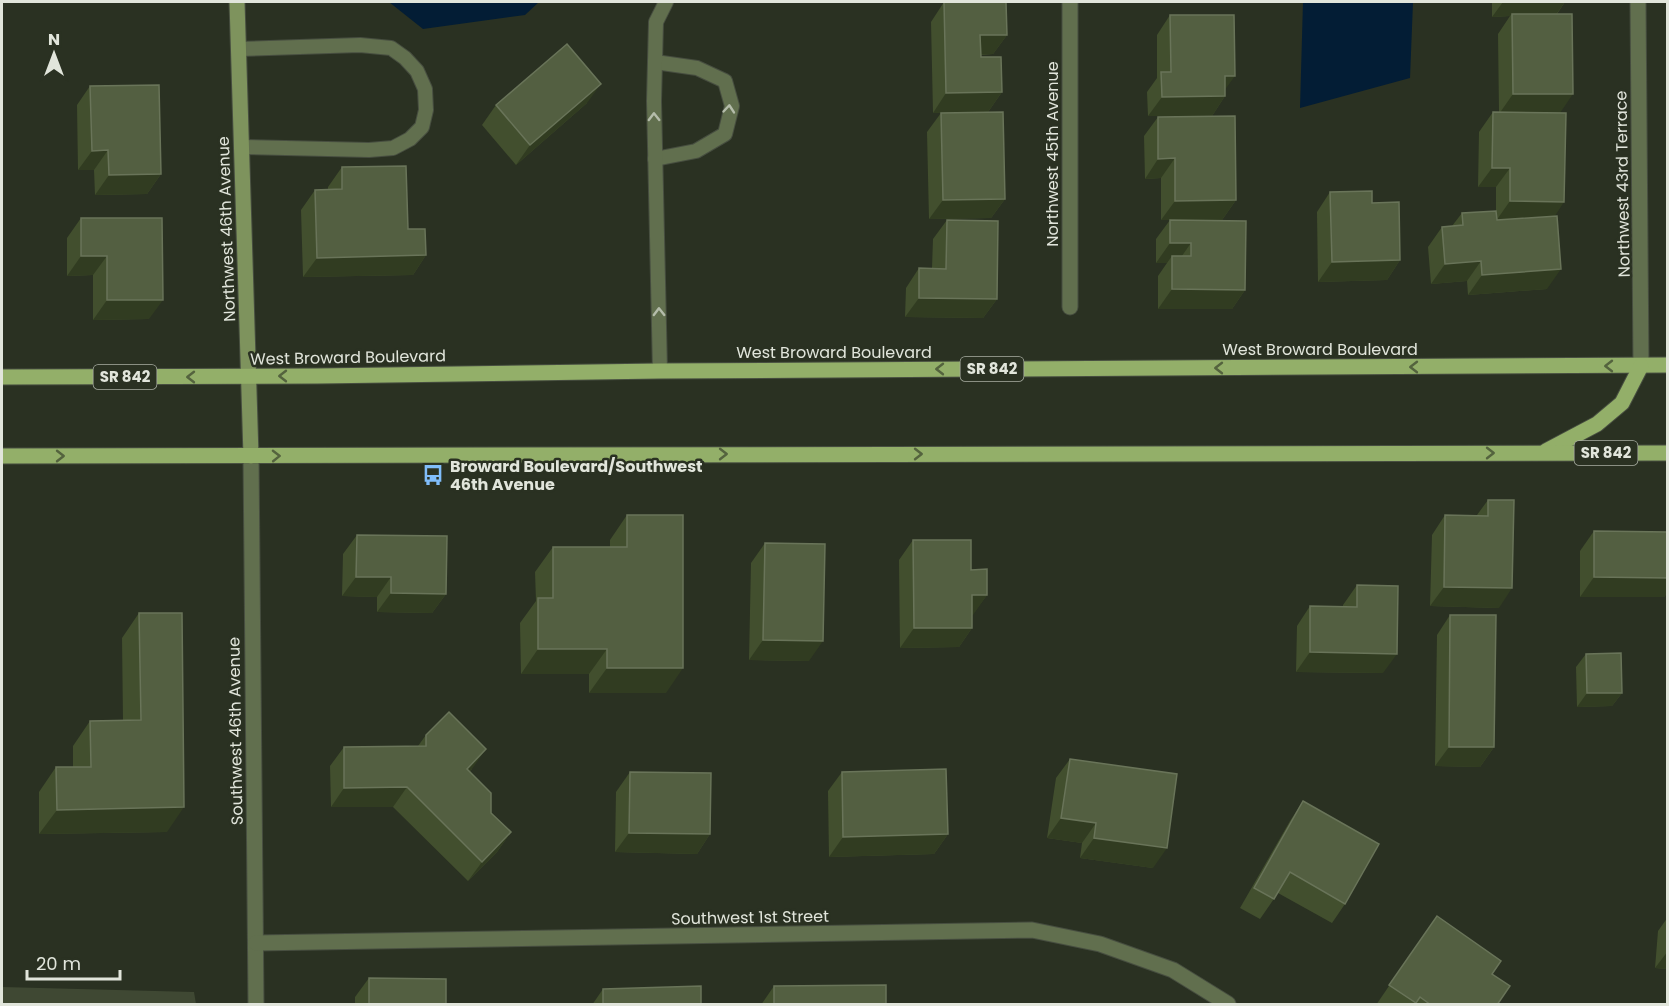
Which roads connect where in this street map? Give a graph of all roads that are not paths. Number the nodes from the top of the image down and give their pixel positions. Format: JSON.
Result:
{"nodes":[{"id":1,"x":237,"y":2,"type":"edge"},
{"id":2,"x":666,"y":2,"type":"edge"},
{"id":3,"x":1070,"y":2,"type":"edge"},
{"id":4,"x":1638,"y":2,"type":"edge"},
{"id":5,"x":239,"y":49,"type":"junction"},
{"id":6,"x":655,"y":62,"type":"junction"},
{"id":7,"x":242,"y":147,"type":"junction"},
{"id":8,"x":655,"y":159,"type":"junction"},
{"id":9,"x":1070,"y":307,"type":"dead end"},
{"id":10,"x":1668,"y":365,"type":"edge"},
{"id":11,"x":1641,"y":366,"type":"junction"},
{"id":12,"x":660,"y":371,"type":"junction"},
{"id":13,"x":249,"y":376,"type":"junction"},
{"id":14,"x":2,"y":377,"type":"edge"},
{"id":15,"x":1544,"y":453,"type":"junction"},
{"id":16,"x":1668,"y":453,"type":"edge"},
{"id":17,"x":2,"y":456,"type":"edge"},
{"id":18,"x":251,"y":456,"type":"junction"},
{"id":19,"x":256,"y":943,"type":"junction"},
{"id":20,"x":256,"y":1005,"type":"edge"},
{"id":21,"x":1228,"y":1005,"type":"edge"}],
"edges":[{"from":1,"to":5,"type":"street","name":"Northwest 46th Avenue"},
{"from":2,"to":6,"type":"lane"},
{"from":3,"to":9,"type":"street","name":"Northwest 45th Avenue"},
{"from":4,"to":11,"type":"street","name":"Northwest 43rd Terrace"},
{"from":5,"to":7,"type":"street","name":"Northwest 46th Avenue"},
{"from":5,"to":7,"type":"lane"},
{"from":8,"to":6,"type":"lane","one_way":true},
{"from":8,"to":6,"type":"lane","one_way":true},
{"from":7,"to":13,"type":"street","name":"Northwest 46th Avenue"},
{"from":12,"to":8,"type":"lane","one_way":true},
{"from":10,"to":11,"type":"main road","name":"West Broward Boulevard","number":"SR 842"},
{"from":11,"to":12,"type":"main road","name":"West Broward Boulevard","number":"SR 842","one_way":true},
{"from":11,"to":15,"type":"main road"},
{"from":12,"to":13,"type":"main road","name":"West Broward Boulevard","number":"SR 842","one_way":true},
{"from":13,"to":14,"type":"main road","name":"West Broward Boulevard","number":"SR 842","one_way":true},
{"from":13,"to":18,"type":"street","name":"Northwest 46th Avenue"},
{"from":15,"to":16,"type":"main road","number":"SR 842"},
{"from":18,"to":15,"type":"main road","number":"SR 842","one_way":true},
{"from":17,"to":18,"type":"main road","number":"SR 842","one_way":true},
{"from":18,"to":19,"type":"street","name":"Southwest 46th Avenue"},
{"from":19,"to":20,"type":"street","name":"Southwest 46th Avenue"},
{"from":19,"to":21,"type":"street","name":"Southwest 1st Street"}]}
